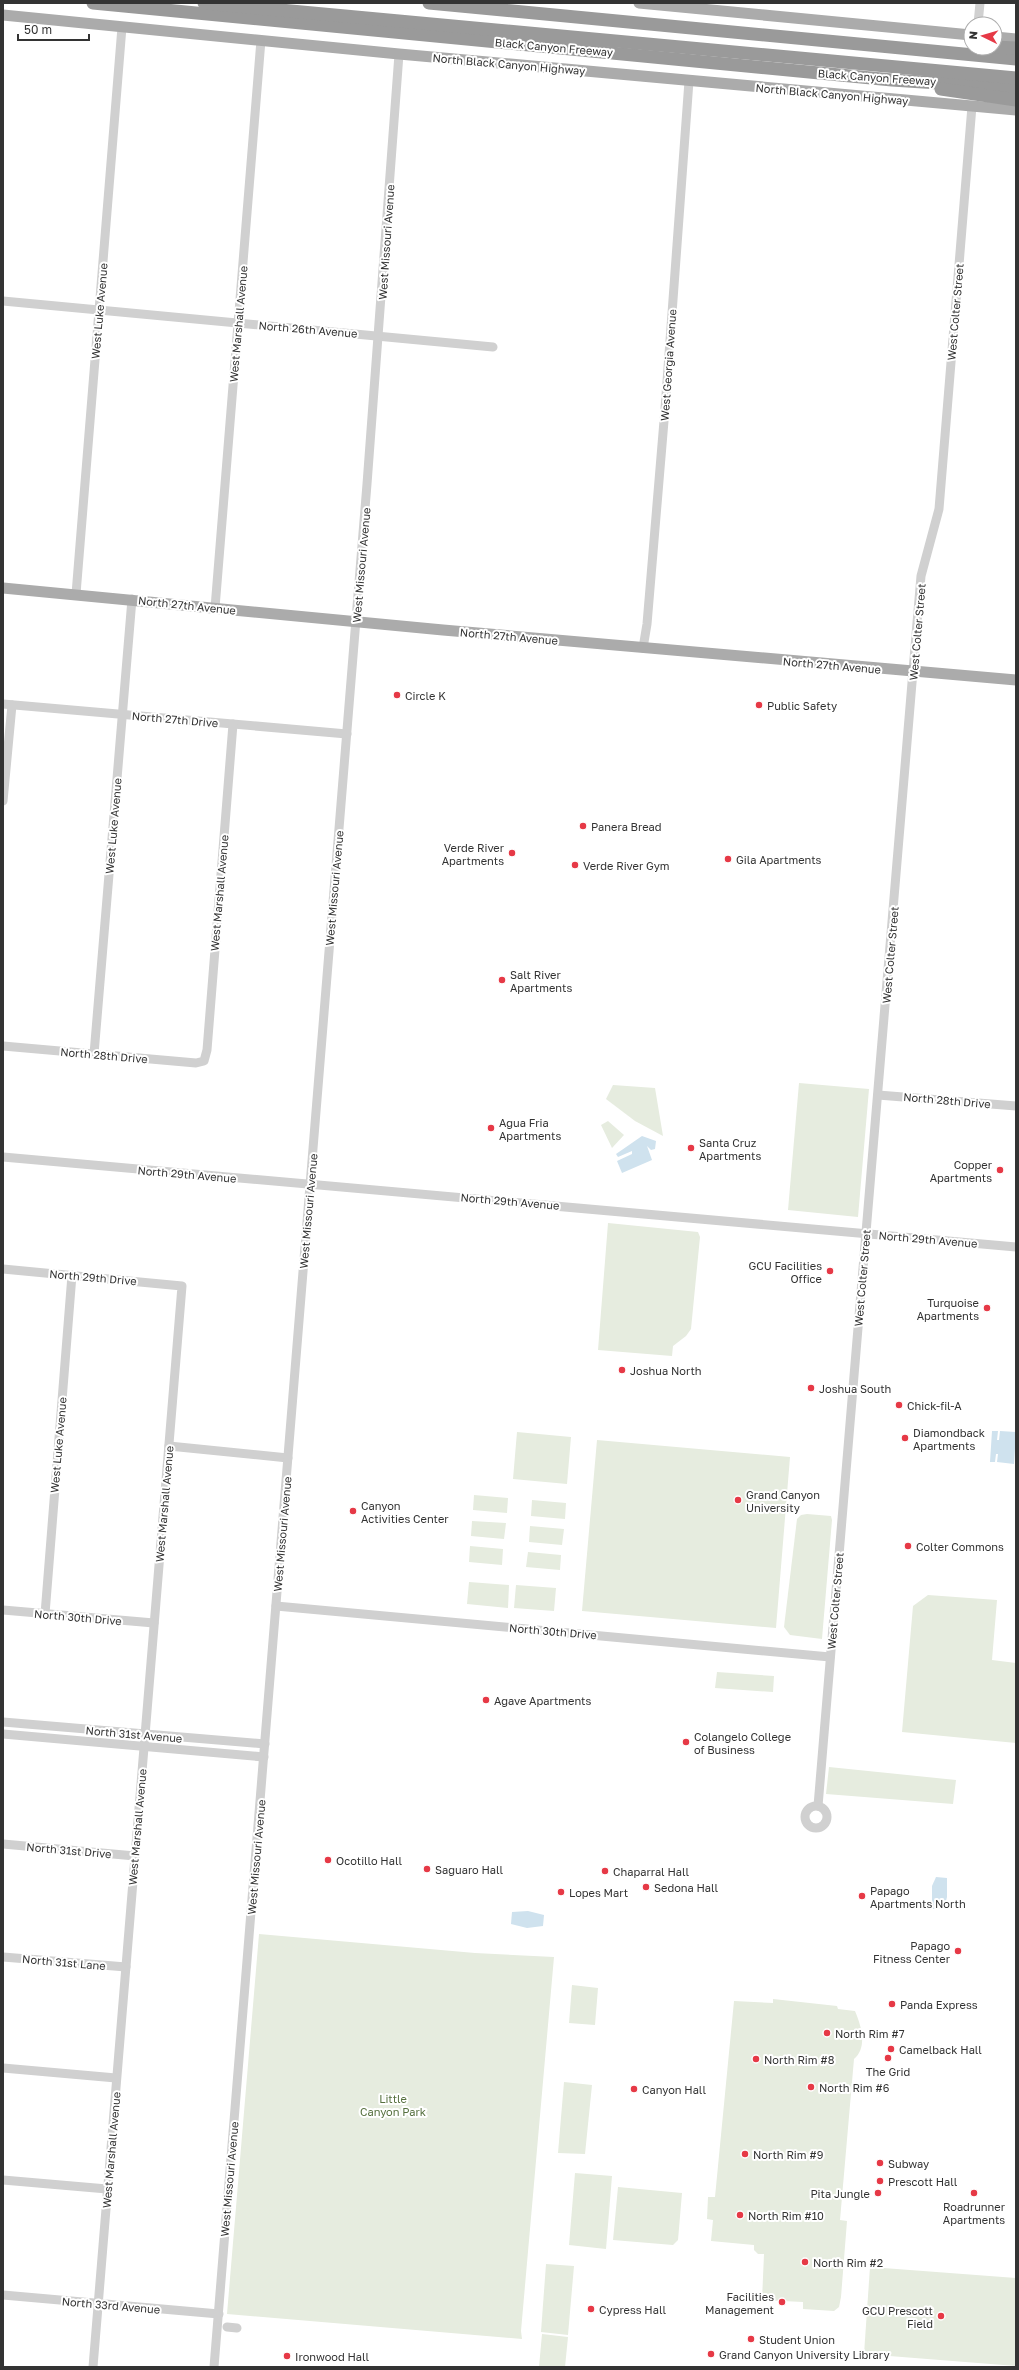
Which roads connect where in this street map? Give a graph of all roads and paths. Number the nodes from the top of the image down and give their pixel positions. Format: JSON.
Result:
{"nodes":[{"id":1,"x":93,"y":3,"type":"edge"},
{"id":2,"x":204,"y":3,"type":"edge"},
{"id":3,"x":294,"y":3,"type":"edge"},
{"id":4,"x":429,"y":3,"type":"edge"},
{"id":5,"x":639,"y":3,"type":"edge"},
{"id":6,"x":980,"y":3,"type":"edge"},
{"id":7,"x":3,"y":15,"type":"edge"},
{"id":8,"x":979,"y":16,"type":"edge"},
{"id":9,"x":122,"y":27,"type":"junction"},
{"id":10,"x":963,"y":34,"type":"edge"},
{"id":11,"x":1003,"y":38,"type":"edge"},
{"id":12,"x":1016,"y":39,"type":"edge"},
{"id":13,"x":261,"y":40,"type":"junction"},
{"id":14,"x":898,"y":46,"type":"junction"},
{"id":15,"x":963,"y":46,"type":"edge"},
{"id":16,"x":1003,"y":47,"type":"edge"},
{"id":17,"x":1016,"y":48,"type":"edge"},
{"id":18,"x":399,"y":54,"type":"junction"},
{"id":19,"x":1016,"y":59,"type":"edge"},
{"id":20,"x":1016,"y":70,"type":"edge"},
{"id":21,"x":1016,"y":78,"type":"edge"},
{"id":22,"x":892,"y":80,"type":"junction"},
{"id":23,"x":689,"y":81,"type":"junction"},
{"id":24,"x":1016,"y":88,"type":"edge"},
{"id":25,"x":1016,"y":100,"type":"edge"},
{"id":26,"x":972,"y":106,"type":"junction"},
{"id":27,"x":1016,"y":110,"type":"edge"},
{"id":28,"x":3,"y":301,"type":"edge"},
{"id":29,"x":99,"y":310,"type":"junction"},
{"id":30,"x":239,"y":323,"type":"junction"},
{"id":31,"x":378,"y":336,"type":"junction"},
{"id":32,"x":493,"y":346,"type":"dead end"},
{"id":33,"x":3,"y":588,"type":"edge"},
{"id":34,"x":76,"y":594,"type":"junction"},
{"id":35,"x":132,"y":599,"type":"junction"},
{"id":36,"x":216,"y":608,"type":"junction"},
{"id":37,"x":356,"y":621,"type":"junction"},
{"id":38,"x":642,"y":648,"type":"junction"},
{"id":39,"x":913,"y":672,"type":"junction"},
{"id":40,"x":1016,"y":680,"type":"edge"},
{"id":41,"x":7,"y":704,"type":"edge"},
{"id":42,"x":122,"y":715,"type":"junction"},
{"id":43,"x":233,"y":724,"type":"junction"},
{"id":44,"x":347,"y":734,"type":"junction"},
{"id":45,"x":3,"y":801,"type":"edge"},
{"id":46,"x":3,"y":1046,"type":"edge"},
{"id":47,"x":94,"y":1054,"type":"junction"},
{"id":48,"x":204,"y":1061,"type":"joint"},
{"id":49,"x":878,"y":1095,"type":"junction"},
{"id":50,"x":1016,"y":1106,"type":"edge"},
{"id":51,"x":3,"y":1157,"type":"edge"},
{"id":52,"x":310,"y":1185,"type":"junction"},
{"id":53,"x":866,"y":1234,"type":"junction"},
{"id":54,"x":1016,"y":1247,"type":"edge"},
{"id":55,"x":3,"y":1269,"type":"edge"},
{"id":56,"x":72,"y":1275,"type":"junction"},
{"id":57,"x":182,"y":1286,"type":"joint"},
{"id":58,"x":169,"y":1446,"type":"junction"},
{"id":59,"x":288,"y":1458,"type":"junction"},
{"id":60,"x":276,"y":1606,"type":"junction"},
{"id":61,"x":3,"y":1610,"type":"edge"},
{"id":62,"x":45,"y":1614,"type":"junction"},
{"id":63,"x":154,"y":1623,"type":"junction"},
{"id":64,"x":830,"y":1657,"type":"junction"},
{"id":65,"x":3,"y":1722,"type":"edge"},
{"id":66,"x":3,"y":1734,"type":"edge"},
{"id":67,"x":145,"y":1735,"type":"junction"},
{"id":68,"x":265,"y":1744,"type":"junction"},
{"id":69,"x":144,"y":1747,"type":"junction"},
{"id":70,"x":264,"y":1757,"type":"junction"},
{"id":71,"x":818,"y":1806,"type":"dead end"},
{"id":72,"x":3,"y":1844,"type":"edge"},
{"id":73,"x":135,"y":1856,"type":"junction"},
{"id":74,"x":3,"y":1957,"type":"edge"},
{"id":75,"x":126,"y":1967,"type":"junction"},
{"id":76,"x":3,"y":2068,"type":"edge"},
{"id":77,"x":116,"y":2078,"type":"junction"},
{"id":78,"x":3,"y":2180,"type":"edge"},
{"id":79,"x":107,"y":2189,"type":"junction"},
{"id":80,"x":3,"y":2295,"type":"edge"},
{"id":81,"x":98,"y":2304,"type":"junction"},
{"id":82,"x":218,"y":2314,"type":"junction"},
{"id":83,"x":93,"y":2367,"type":"edge"},
{"id":84,"x":214,"y":2367,"type":"edge"}],
"edges":[{"from":1,"to":22,"type":"highway","name":"Black Canyon Freeway"},
{"from":2,"to":21,"type":"highway"},
{"from":3,"to":20,"type":"highway"},
{"from":4,"to":14,"type":"highway"},
{"from":5,"to":10,"type":"main road"},
{"from":6,"to":8,"type":"street"},
{"from":7,"to":9,"type":"main road","name":"North Black Canyon Highway"},
{"from":9,"to":13,"type":"main road","name":"North Black Canyon Highway"},
{"from":9,"to":29,"type":"street","name":"West Luke Avenue"},
{"from":11,"to":12,"type":"main road"},
{"from":13,"to":18,"type":"main road","name":"North Black Canyon Highway"},
{"from":13,"to":30,"type":"street","name":"West Marshall Avenue"},
{"from":14,"to":15,"type":"highway"},
{"from":14,"to":19,"type":"highway"},
{"from":16,"to":17,"type":"highway"},
{"from":18,"to":23,"type":"main road","name":"North Black Canyon Highway"},
{"from":18,"to":31,"type":"street","name":"West Missouri Avenue"},
{"from":22,"to":24,"type":"highway","name":"Black Canyon Freeway"},
{"from":22,"to":25,"type":"highway"},
{"from":23,"to":26,"type":"main road","name":"North Black Canyon Highway"},
{"from":23,"to":38,"type":"street","name":"West Georgia Avenue"},
{"from":26,"to":27,"type":"main road","name":"North Black Canyon Highway"},
{"from":26,"to":39,"type":"street","name":"West Colter Street"},
{"from":28,"to":29,"type":"street","name":"North 26th Avenue"},
{"from":29,"to":30,"type":"street","name":"North 26th Avenue"},
{"from":29,"to":34,"type":"street","name":"West Luke Avenue"},
{"from":30,"to":31,"type":"street","name":"North 26th Avenue"},
{"from":30,"to":36,"type":"street","name":"West Marshall Avenue"},
{"from":31,"to":32,"type":"street","name":"North 26th Avenue"},
{"from":31,"to":37,"type":"street","name":"West Missouri Avenue"},
{"from":33,"to":34,"type":"main road","name":"North 27th Avenue"},
{"from":34,"to":35,"type":"main road","name":"North 27th Avenue"},
{"from":35,"to":36,"type":"main road","name":"North 27th Avenue"},
{"from":35,"to":42,"type":"street","name":"West Luke Avenue"},
{"from":36,"to":37,"type":"main road","name":"North 27th Avenue"},
{"from":37,"to":38,"type":"main road","name":"North 27th Avenue"},
{"from":37,"to":44,"type":"street","name":"West Missouri Avenue"},
{"from":38,"to":39,"type":"main road","name":"North 27th Avenue"},
{"from":39,"to":40,"type":"main road","name":"North 27th Avenue"},
{"from":39,"to":49,"type":"street","name":"West Colter Street"},
{"from":41,"to":42,"type":"street","name":"North 27th Drive"},
{"from":41,"to":45,"type":"street"},
{"from":42,"to":43,"type":"street","name":"North 27th Drive"},
{"from":42,"to":47,"type":"street","name":"West Luke Avenue"},
{"from":43,"to":44,"type":"street","name":"North 27th Drive"},
{"from":43,"to":48,"type":"street","name":"West Marshall Avenue"},
{"from":44,"to":52,"type":"street","name":"West Missouri Avenue"},
{"from":46,"to":47,"type":"street","name":"North 28th Drive"},
{"from":47,"to":48,"type":"street","name":"North 28th Drive"},
{"from":49,"to":50,"type":"street","name":"North 28th Drive"},
{"from":49,"to":53,"type":"street","name":"West Colter Street"},
{"from":51,"to":52,"type":"street","name":"North 29th Avenue"},
{"from":52,"to":53,"type":"street","name":"North 29th Avenue"},
{"from":52,"to":59,"type":"street","name":"West Missouri Avenue"},
{"from":53,"to":54,"type":"street","name":"North 29th Avenue"},
{"from":53,"to":64,"type":"street","name":"West Colter Street"},
{"from":55,"to":56,"type":"street","name":"North 29th Drive"},
{"from":56,"to":57,"type":"street","name":"North 29th Drive"},
{"from":56,"to":62,"type":"street","name":"West Luke Avenue"},
{"from":57,"to":58,"type":"street","name":"West Marshall Avenue"},
{"from":58,"to":59,"type":"street"},
{"from":58,"to":63,"type":"street","name":"West Marshall Avenue"},
{"from":59,"to":60,"type":"street","name":"West Missouri Avenue"},
{"from":60,"to":64,"type":"street","name":"North 30th Drive"},
{"from":60,"to":68,"type":"street","name":"West Missouri Avenue"},
{"from":61,"to":62,"type":"street","name":"North 30th Drive"},
{"from":62,"to":63,"type":"street","name":"North 30th Drive"},
{"from":63,"to":67,"type":"street","name":"West Marshall Avenue"},
{"from":64,"to":71,"type":"street","name":"West Colter Street"},
{"from":65,"to":67,"type":"street","name":"North 31st Avenue"},
{"from":66,"to":69,"type":"street","name":"North 31st Avenue"},
{"from":67,"to":68,"type":"street","name":"North 31st Avenue"},
{"from":67,"to":69,"type":"street","name":"West Marshall Avenue"},
{"from":68,"to":70,"type":"street","name":"West Missouri Avenue"},
{"from":69,"to":70,"type":"street","name":"North 31st Avenue"},
{"from":69,"to":73,"type":"street","name":"West Marshall Avenue"},
{"from":70,"to":82,"type":"street","name":"West Missouri Avenue"},
{"from":72,"to":73,"type":"street","name":"North 31st Drive"},
{"from":73,"to":75,"type":"street","name":"West Marshall Avenue"},
{"from":74,"to":75,"type":"street","name":"North 31st Lane"},
{"from":75,"to":77,"type":"street","name":"West Marshall Avenue"},
{"from":76,"to":77,"type":"street"},
{"from":77,"to":79,"type":"street","name":"West Marshall Avenue"},
{"from":78,"to":79,"type":"street"},
{"from":79,"to":81,"type":"street","name":"West Marshall Avenue"},
{"from":80,"to":81,"type":"street","name":"North 33rd Avenue"},
{"from":81,"to":82,"type":"street","name":"North 33rd Avenue"},
{"from":81,"to":83,"type":"street","name":"West Marshall Avenue"},
{"from":82,"to":84,"type":"street","name":"West Missouri Avenue"}]}
